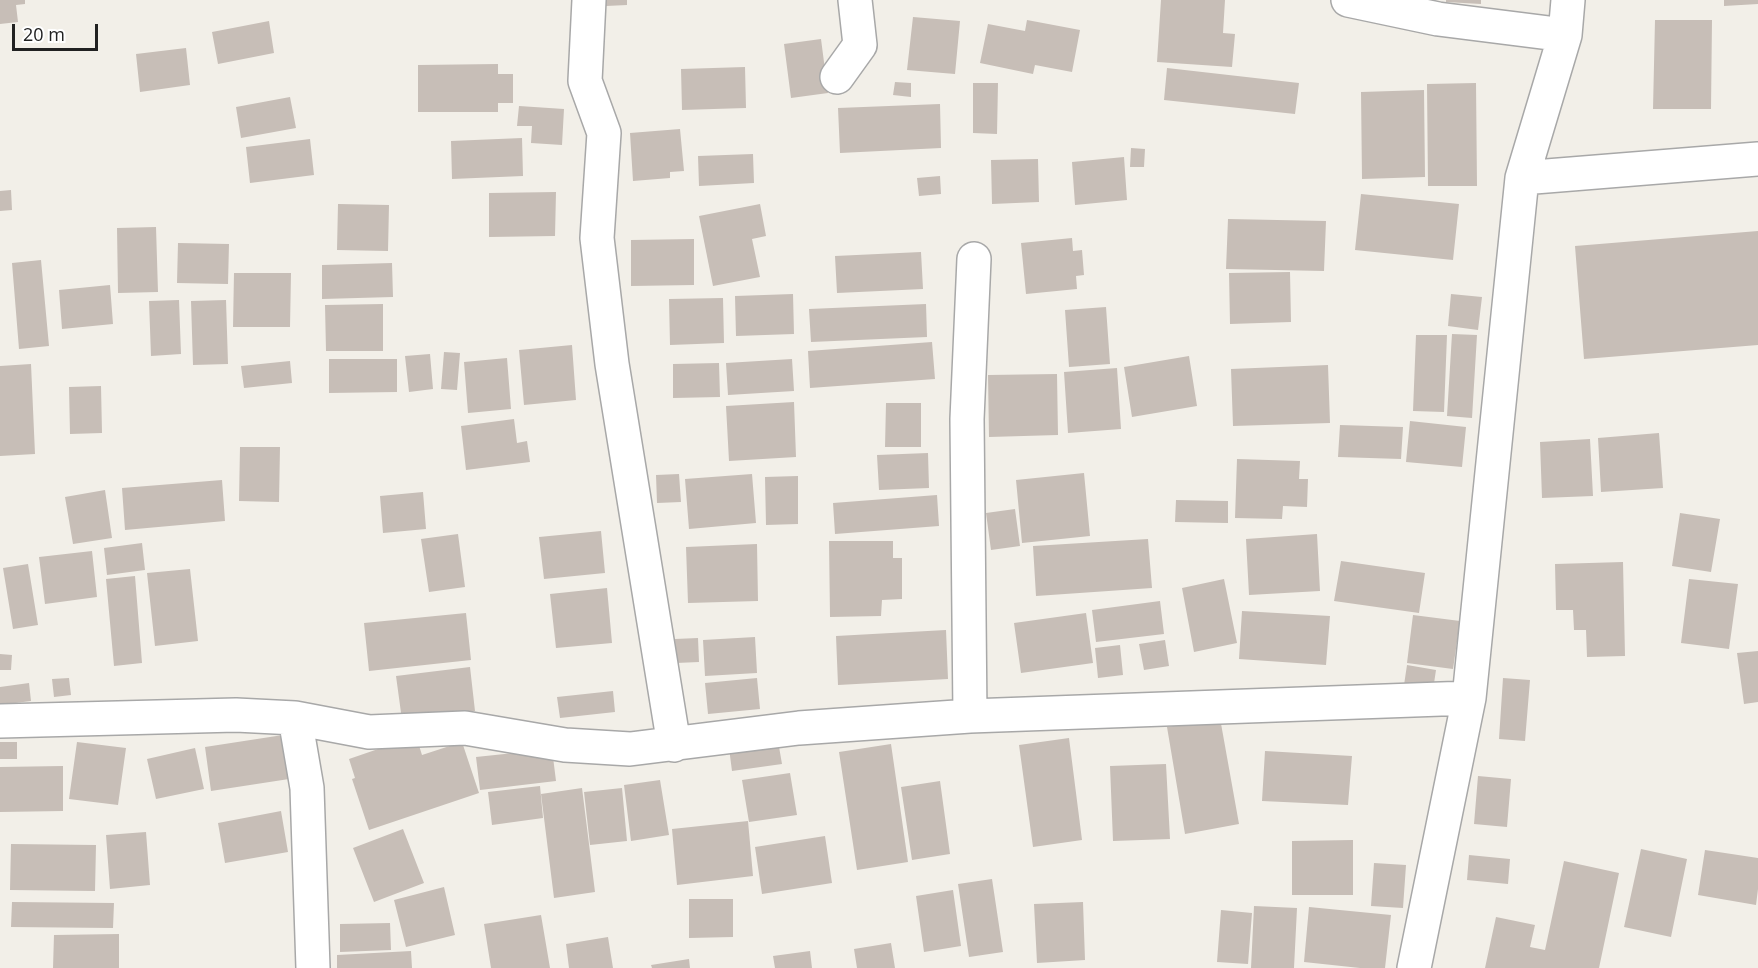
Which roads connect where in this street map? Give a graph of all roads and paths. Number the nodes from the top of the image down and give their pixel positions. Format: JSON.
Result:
{"nodes":[{"id":1,"x":589,"y":0,"type":"edge"},
{"id":2,"x":855,"y":0,"type":"edge"},
{"id":3,"x":1348,"y":0,"type":"edge"},
{"id":4,"x":1569,"y":0,"type":"edge"},
{"id":5,"x":1565,"y":35,"type":"junction"},
{"id":6,"x":837,"y":77,"type":"dead end"},
{"id":7,"x":1758,"y":159,"type":"edge"},
{"id":8,"x":1522,"y":178,"type":"junction"},
{"id":9,"x":974,"y":259,"type":"dead end"},
{"id":10,"x":1469,"y":698,"type":"junction"},
{"id":11,"x":970,"y":716,"type":"junction"},
{"id":12,"x":295,"y":718,"type":"junction"},
{"id":13,"x":0,"y":721,"type":"edge"},
{"id":14,"x":674,"y":745,"type":"junction"},
{"id":15,"x":312,"y":968,"type":"edge"},
{"id":16,"x":1414,"y":968,"type":"edge"}],
"edges":[{"from":1,"to":14,"type":"street"},
{"from":2,"to":6,"type":"street"},
{"from":3,"to":5,"type":"street"},
{"from":4,"to":5,"type":"street"},
{"from":5,"to":8,"type":"street"},
{"from":7,"to":8,"type":"street"},
{"from":8,"to":10,"type":"street"},
{"from":9,"to":11,"type":"street"},
{"from":10,"to":11,"type":"street"},
{"from":10,"to":16,"type":"street"},
{"from":11,"to":14,"type":"street"},
{"from":12,"to":13,"type":"street"},
{"from":12,"to":14,"type":"street"},
{"from":12,"to":15,"type":"street"}]}
